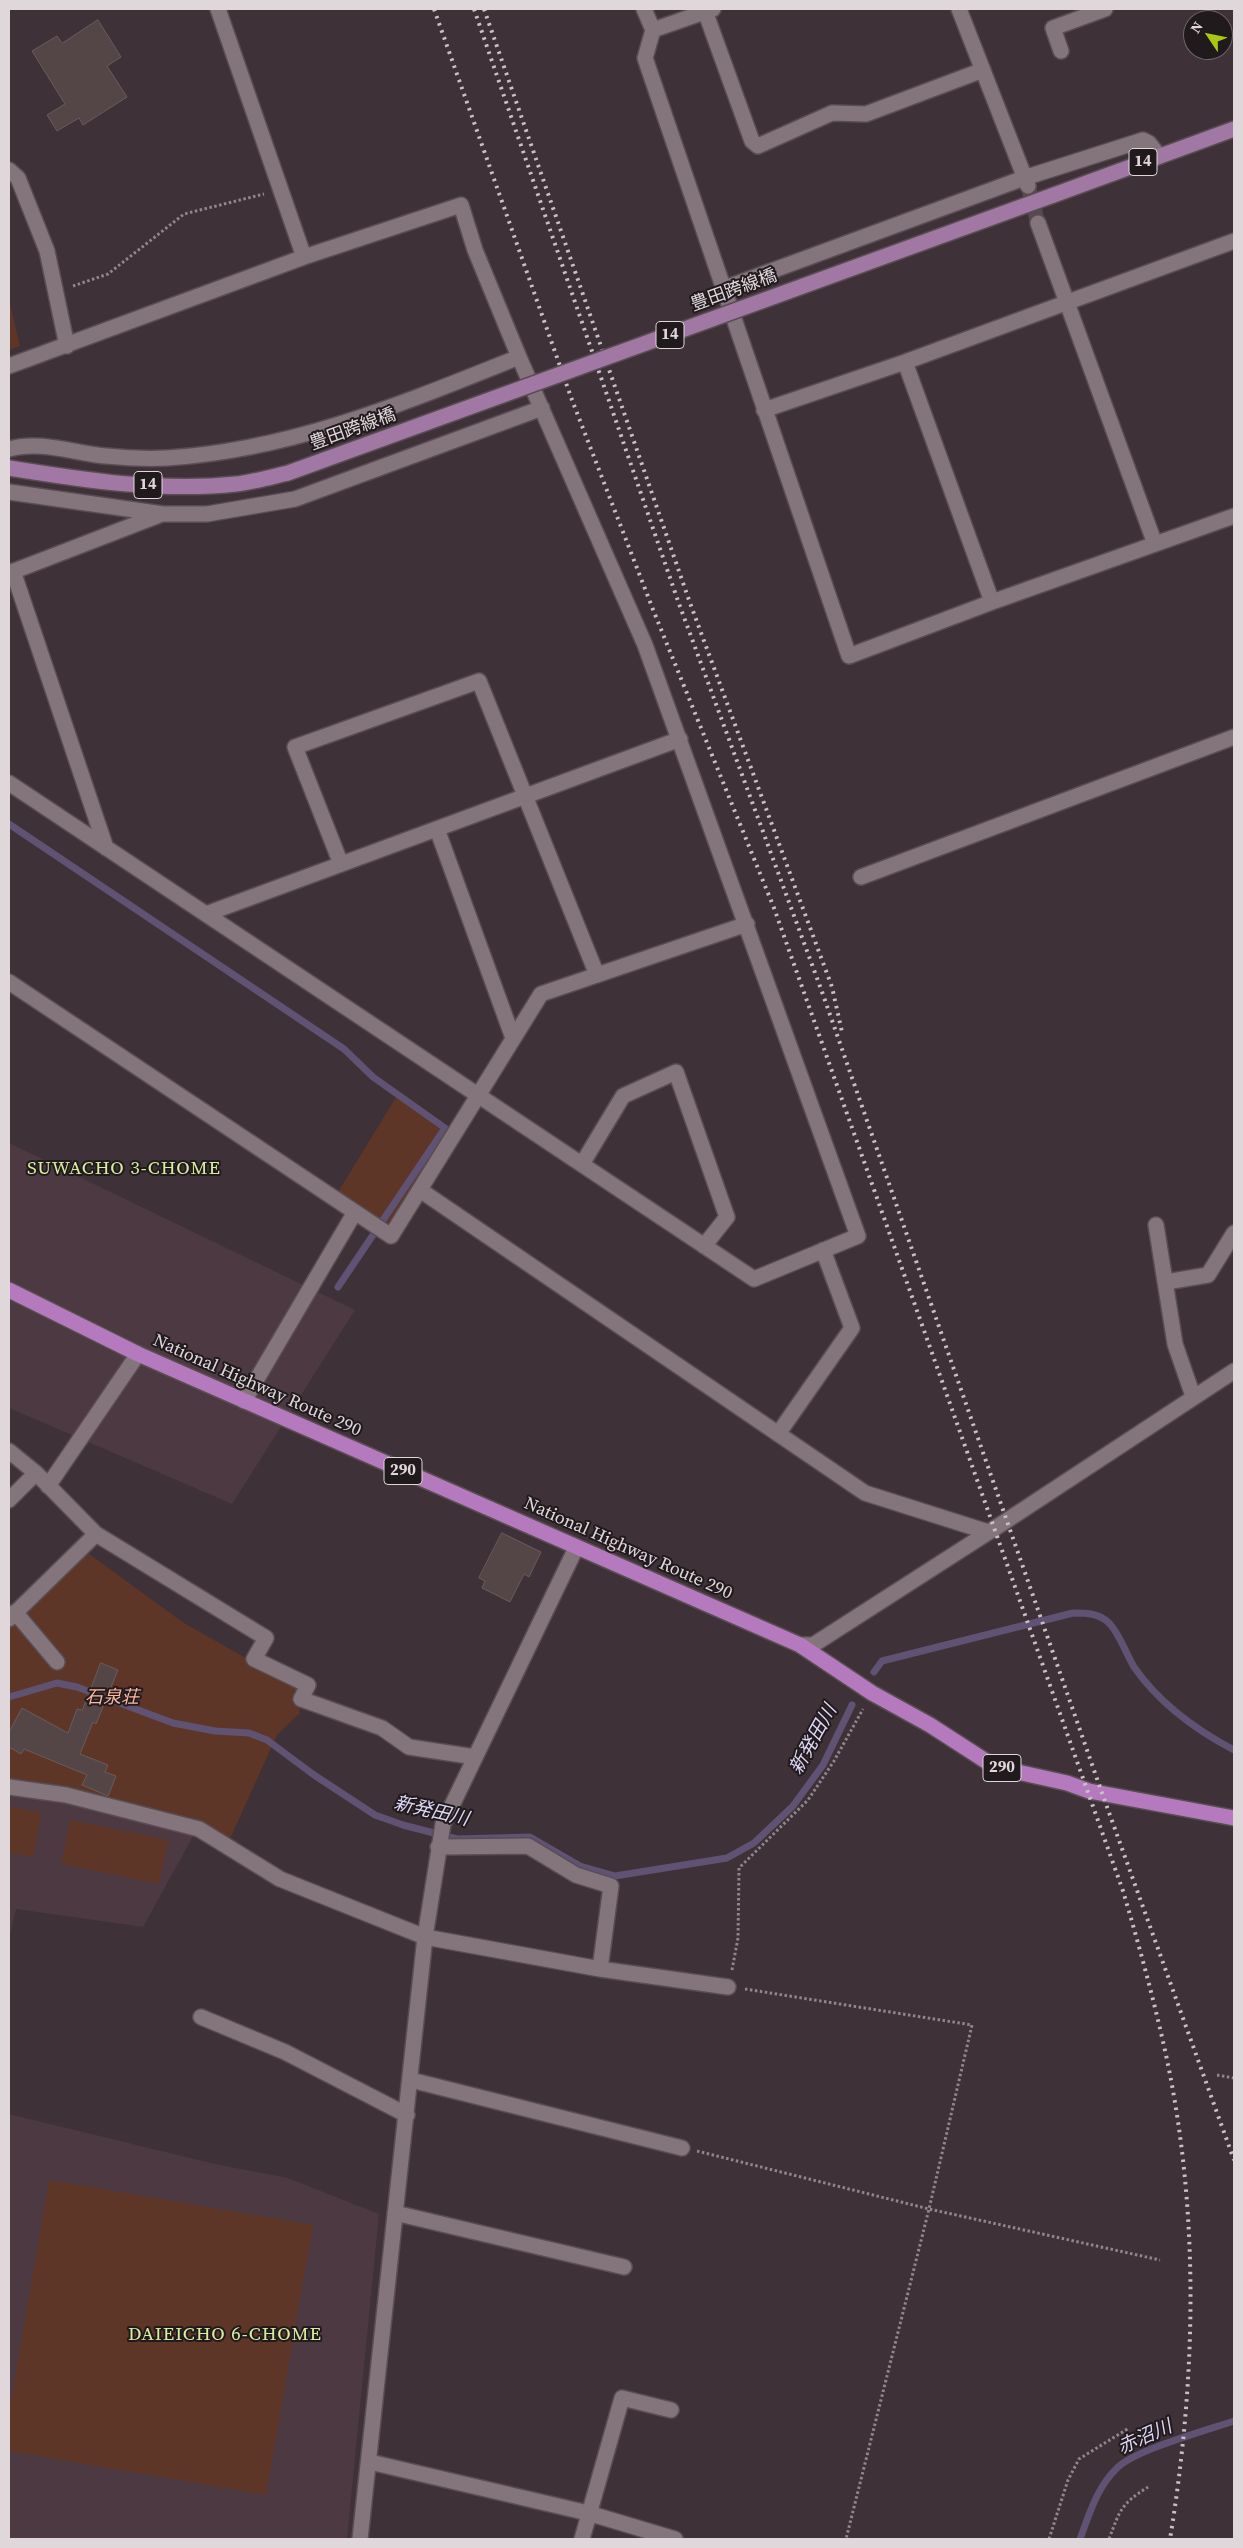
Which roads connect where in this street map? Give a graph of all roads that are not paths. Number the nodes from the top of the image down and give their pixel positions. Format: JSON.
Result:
{"nodes":[{"id":1,"x":218,"y":9,"type":"edge"},
{"id":2,"x":644,"y":9,"type":"edge"},
{"id":3,"x":959,"y":9,"type":"edge"},
{"id":4,"x":1105,"y":9,"type":"edge"},
{"id":5,"x":709,"y":10,"type":"edge"},
{"id":6,"x":652,"y":30,"type":"junction"},
{"id":7,"x":1060,"y":51,"type":"dead end"},
{"id":8,"x":982,"y":70,"type":"junction"},
{"id":9,"x":1234,"y":129,"type":"edge"},
{"id":10,"x":1159,"y":156,"type":"junction"},
{"id":11,"x":9,"y":170,"type":"edge"},
{"id":12,"x":1026,"y":182,"type":"junction"},
{"id":13,"x":1038,"y":223,"type":"tunnel mouth"},
{"id":14,"x":1234,"y":241,"type":"edge"},
{"id":15,"x":304,"y":258,"type":"junction"},
{"id":16,"x":725,"y":288,"type":"junction"},
{"id":17,"x":1067,"y":302,"type":"junction"},
{"id":18,"x":68,"y":346,"type":"junction"},
{"id":19,"x":519,"y":357,"type":"junction"},
{"id":20,"x":905,"y":362,"type":"junction"},
{"id":21,"x":9,"y":366,"type":"edge"},
{"id":22,"x":542,"y":408,"type":"junction"},
{"id":23,"x":764,"y":410,"type":"junction"},
{"id":24,"x":9,"y":449,"type":"edge"},
{"id":25,"x":9,"y":468,"type":"edge"},
{"id":26,"x":9,"y":492,"type":"edge"},
{"id":27,"x":163,"y":514,"type":"junction"},
{"id":28,"x":1234,"y":516,"type":"edge"},
{"id":29,"x":1155,"y":544,"type":"junction"},
{"id":30,"x":11,"y":572,"type":"edge"},
{"id":31,"x":992,"y":602,"type":"junction"},
{"id":32,"x":1234,"y":738,"type":"edge"},
{"id":33,"x":680,"y":740,"type":"junction"},
{"id":34,"x":9,"y":783,"type":"edge"},
{"id":35,"x":526,"y":796,"type":"junction"},
{"id":36,"x":437,"y":829,"type":"junction"},
{"id":37,"x":106,"y":848,"type":"junction"},
{"id":38,"x":341,"y":864,"type":"junction"},
{"id":39,"x":861,"y":877,"type":"dead end"},
{"id":40,"x":206,"y":914,"type":"junction"},
{"id":41,"x":747,"y":924,"type":"junction"},
{"id":42,"x":596,"y":975,"type":"junction"},
{"id":43,"x":9,"y":982,"type":"edge"},
{"id":44,"x":513,"y":1038,"type":"junction"},
{"id":45,"x":478,"y":1095,"type":"junction"},
{"id":46,"x":582,"y":1164,"type":"junction"},
{"id":47,"x":420,"y":1190,"type":"junction"},
{"id":48,"x":355,"y":1212,"type":"junction"},
{"id":49,"x":1156,"y":1225,"type":"dead end"},
{"id":50,"x":1234,"y":1233,"type":"edge"},
{"id":51,"x":704,"y":1246,"type":"junction"},
{"id":52,"x":823,"y":1250,"type":"junction"},
{"id":53,"x":1166,"y":1282,"type":"junction"},
{"id":54,"x":9,"y":1290,"type":"edge"},
{"id":55,"x":138,"y":1354,"type":"junction"},
{"id":56,"x":1234,"y":1371,"type":"edge"},
{"id":57,"x":1193,"y":1396,"type":"junction"},
{"id":58,"x":244,"y":1401,"type":"junction"},
{"id":59,"x":778,"y":1434,"type":"junction"},
{"id":60,"x":9,"y":1451,"type":"edge"},
{"id":61,"x":36,"y":1473,"type":"junction"},
{"id":62,"x":48,"y":1486,"type":"junction"},
{"id":63,"x":9,"y":1500,"type":"edge"},
{"id":64,"x":988,"y":1532,"type":"junction"},
{"id":65,"x":96,"y":1534,"type":"junction"},
{"id":66,"x":576,"y":1548,"type":"junction"},
{"id":67,"x":12,"y":1615,"type":"edge"},
{"id":68,"x":800,"y":1645,"type":"junction"},
{"id":69,"x":57,"y":1662,"type":"dead end"},
{"id":70,"x":475,"y":1757,"type":"junction"},
{"id":71,"x":9,"y":1786,"type":"edge"},
{"id":72,"x":1234,"y":1818,"type":"edge"},
{"id":73,"x":438,"y":1846,"type":"junction"},
{"id":74,"x":425,"y":1937,"type":"junction"},
{"id":75,"x":600,"y":1969,"type":"junction"},
{"id":76,"x":728,"y":1987,"type":"road end"},
{"id":77,"x":201,"y":2017,"type":"dead end"},
{"id":78,"x":411,"y":2080,"type":"junction"},
{"id":79,"x":407,"y":2115,"type":"junction"},
{"id":80,"x":682,"y":2148,"type":"road end"},
{"id":81,"x":395,"y":2213,"type":"junction"},
{"id":82,"x":624,"y":2267,"type":"dead end"},
{"id":83,"x":671,"y":2410,"type":"dead end"},
{"id":84,"x":370,"y":2462,"type":"junction"},
{"id":85,"x":588,"y":2514,"type":"junction"},
{"id":86,"x":675,"y":2538,"type":"edge"},
{"id":87,"x":360,"y":2539,"type":"edge"},
{"id":88,"x":582,"y":2539,"type":"edge"}],
"edges":[{"from":1,"to":15,"type":"street"},
{"from":2,"to":6,"type":"street"},
{"from":3,"to":8,"type":"street"},
{"from":4,"to":7,"type":"street"},
{"from":5,"to":6,"type":"street"},
{"from":5,"to":8,"type":"street"},
{"from":6,"to":16,"type":"street"},
{"from":8,"to":12,"type":"street"},
{"from":9,"to":10,"type":"main road","number":"14"},
{"from":10,"to":12,"type":"street"},
{"from":10,"to":25,"type":"main road","name":"豊田跨線橋","number":"14","bridge":true},
{"from":11,"to":18,"type":"street"},
{"from":12,"to":16,"type":"street"},
{"from":13,"to":17,"type":"street"},
{"from":14,"to":17,"type":"street"},
{"from":15,"to":18,"type":"street"},
{"from":15,"to":19,"type":"street"},
{"from":16,"to":23,"type":"street"},
{"from":17,"to":20,"type":"street"},
{"from":17,"to":29,"type":"street"},
{"from":18,"to":21,"type":"street"},
{"from":19,"to":22,"type":"street"},
{"from":19,"to":24,"type":"street"},
{"from":20,"to":23,"type":"street"},
{"from":20,"to":31,"type":"street"},
{"from":22,"to":27,"type":"street"},
{"from":22,"to":33,"type":"street"},
{"from":23,"to":31,"type":"street"},
{"from":26,"to":27,"type":"street"},
{"from":27,"to":30,"type":"street"},
{"from":28,"to":29,"type":"street"},
{"from":29,"to":31,"type":"street"},
{"from":30,"to":37,"type":"street"},
{"from":32,"to":39,"type":"street"},
{"from":33,"to":35,"type":"street"},
{"from":33,"to":41,"type":"street"},
{"from":34,"to":37,"type":"street"},
{"from":35,"to":36,"type":"street"},
{"from":35,"to":38,"type":"street"},
{"from":35,"to":42,"type":"street"},
{"from":36,"to":38,"type":"street"},
{"from":36,"to":44,"type":"street"},
{"from":37,"to":40,"type":"street"},
{"from":38,"to":40,"type":"street"},
{"from":40,"to":45,"type":"street"},
{"from":41,"to":42,"type":"street"},
{"from":41,"to":52,"type":"street"},
{"from":42,"to":44,"type":"street"},
{"from":43,"to":48,"type":"street"},
{"from":44,"to":45,"type":"street"},
{"from":45,"to":46,"type":"street"},
{"from":45,"to":47,"type":"street"},
{"from":46,"to":51,"type":"street"},
{"from":46,"to":51,"type":"street"},
{"from":47,"to":48,"type":"street"},
{"from":47,"to":59,"type":"street"},
{"from":48,"to":58,"type":"street"},
{"from":49,"to":53,"type":"street"},
{"from":50,"to":53,"type":"street"},
{"from":51,"to":52,"type":"street"},
{"from":52,"to":59,"type":"street"},
{"from":53,"to":57,"type":"street"},
{"from":54,"to":55,"type":"highway","name":"National Highway Route 290","number":"290"},
{"from":55,"to":58,"type":"highway","name":"National Highway Route 290","number":"290"},
{"from":55,"to":62,"type":"street"},
{"from":56,"to":57,"type":"street"},
{"from":57,"to":64,"type":"street"},
{"from":58,"to":66,"type":"highway","name":"National Highway Route 290","number":"290"},
{"from":59,"to":64,"type":"street"},
{"from":60,"to":61,"type":"street"},
{"from":61,"to":62,"type":"street"},
{"from":61,"to":63,"type":"street"},
{"from":62,"to":65,"type":"street"},
{"from":64,"to":68,"type":"street"},
{"from":65,"to":67,"type":"street"},
{"from":65,"to":70,"type":"street"},
{"from":66,"to":68,"type":"highway","name":"National Highway Route 290","number":"290"},
{"from":66,"to":70,"type":"street"},
{"from":67,"to":69,"type":"street"},
{"from":68,"to":72,"type":"highway","name":"National Highway Route 290","number":"290"},
{"from":70,"to":73,"type":"street"},
{"from":71,"to":74,"type":"street"},
{"from":73,"to":74,"type":"street"},
{"from":73,"to":75,"type":"street"},
{"from":74,"to":75,"type":"street"},
{"from":74,"to":78,"type":"street"},
{"from":75,"to":76,"type":"street"},
{"from":77,"to":79,"type":"street"},
{"from":78,"to":79,"type":"street"},
{"from":78,"to":80,"type":"street"},
{"from":79,"to":81,"type":"street"},
{"from":81,"to":82,"type":"street"},
{"from":81,"to":84,"type":"street"},
{"from":83,"to":85,"type":"street"},
{"from":84,"to":85,"type":"street"},
{"from":84,"to":87,"type":"street"},
{"from":85,"to":86,"type":"street"},
{"from":85,"to":88,"type":"street"}]}
